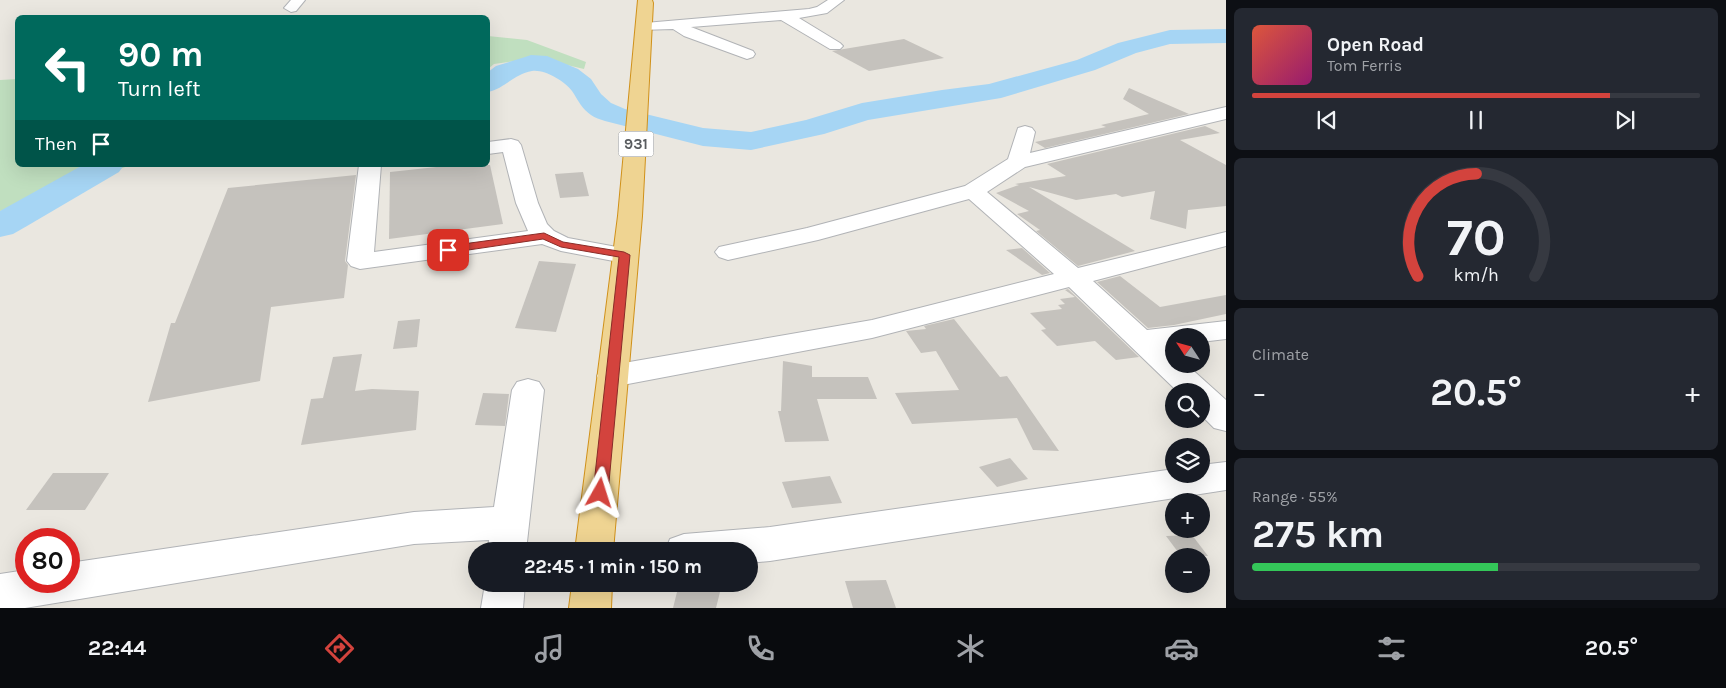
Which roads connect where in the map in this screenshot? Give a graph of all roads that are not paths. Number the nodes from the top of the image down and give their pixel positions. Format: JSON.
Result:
{"nodes":[{"id":1,"x":645,"y":0,"type":"edge"},
{"id":2,"x":837,"y":0,"type":"edge"},
{"id":3,"x":791,"y":15,"type":"junction"},
{"id":4,"x":676,"y":24,"type":"junction"},
{"id":5,"x":645,"y":27,"type":"junction"},
{"id":6,"x":835,"y":46,"type":"dead end"},
{"id":7,"x":747,"y":54,"type":"dead end"},
{"id":8,"x":1226,"y":113,"type":"edge"},
{"id":9,"x":1026,"y":132,"type":"dead end"},
{"id":10,"x":490,"y":148,"type":"edge"},
{"id":11,"x":1018,"y":162,"type":"junction"},
{"id":12,"x":370,"y":167,"type":"edge"},
{"id":13,"x":973,"y":191,"type":"junction"},
{"id":14,"x":544,"y":236,"type":"junction"},
{"id":15,"x":1226,"y":240,"type":"edge"},
{"id":16,"x":728,"y":252,"type":"dead end"},
{"id":17,"x":624,"y":255,"type":"junction"},
{"id":18,"x":1075,"y":279,"type":"junction"},
{"id":19,"x":1226,"y":330,"type":"edge"},
{"id":20,"x":1141,"y":340,"type":"junction"},
{"id":21,"x":612,"y":376,"type":"junction"},
{"id":22,"x":1187,"y":383,"type":"edge"},
{"id":23,"x":528,"y":390,"type":"dead end"},
{"id":24,"x":1210,"y":404,"type":"edge"},
{"id":25,"x":1226,"y":419,"type":"edge"},
{"id":26,"x":1226,"y":476,"type":"edge"},
{"id":27,"x":509,"y":536,"type":"edge"},
{"id":28,"x":595,"y":542,"type":"edge"},
{"id":29,"x":758,"y":545,"type":"edge"},
{"id":30,"x":503,"y":592,"type":"edge"},
{"id":31,"x":591,"y":592,"type":"edge"},
{"id":32,"x":0,"y":593,"type":"edge"},
{"id":33,"x":502,"y":608,"type":"edge"},
{"id":34,"x":590,"y":608,"type":"edge"}],
"edges":[{"from":1,"to":5,"type":"highway","number":"931"},
{"from":2,"to":3,"type":"street"},
{"from":3,"to":4,"type":"street"},
{"from":3,"to":6,"type":"street"},
{"from":4,"to":5,"type":"street"},
{"from":4,"to":7,"type":"street"},
{"from":5,"to":17,"type":"highway","number":"931"},
{"from":8,"to":11,"type":"street"},
{"from":9,"to":11,"type":"street"},
{"from":10,"to":14,"type":"street"},
{"from":11,"to":13,"type":"street"},
{"from":12,"to":14,"type":"street"},
{"from":13,"to":16,"type":"street"},
{"from":13,"to":18,"type":"street"},
{"from":14,"to":17,"type":"street"},
{"from":15,"to":18,"type":"street"},
{"from":17,"to":21,"type":"highway","number":"931"},
{"from":18,"to":20,"type":"street"},
{"from":18,"to":21,"type":"street"},
{"from":19,"to":20,"type":"street"},
{"from":20,"to":22,"type":"street"},
{"from":21,"to":28,"type":"highway","number":"931"},
{"from":23,"to":27,"type":"street"},
{"from":24,"to":25,"type":"street"},
{"from":26,"to":29,"type":"street"},
{"from":27,"to":32,"type":"street"},
{"from":30,"to":33,"type":"street"},
{"from":31,"to":34,"type":"highway"}]}
